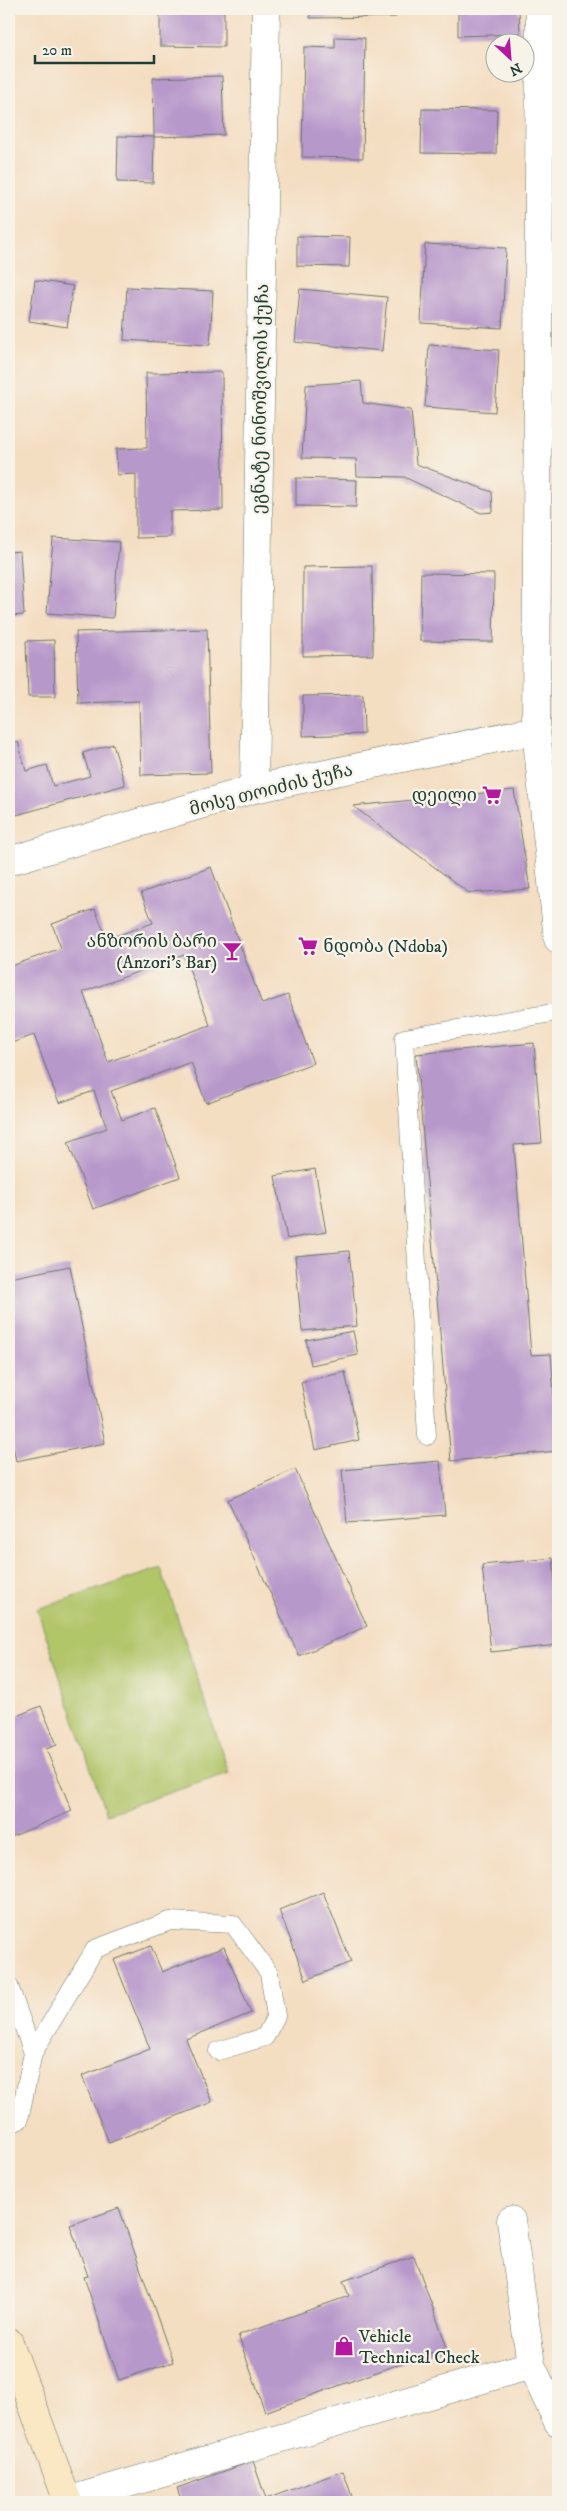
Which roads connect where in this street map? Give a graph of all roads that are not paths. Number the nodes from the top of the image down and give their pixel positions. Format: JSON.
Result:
{"nodes":[{"id":1,"x":266,"y":9,"type":"edge"},
{"id":2,"x":540,"y":9,"type":"edge"},
{"id":3,"x":536,"y":730,"type":"junction"},
{"id":4,"x":254,"y":789,"type":"junction"},
{"id":5,"x":9,"y":861,"type":"edge"},
{"id":6,"x":558,"y":939,"type":"edge"},
{"id":7,"x":558,"y":1012,"type":"edge"},
{"id":8,"x":427,"y":1436,"type":"dead end"},
{"id":9,"x":9,"y":1986,"type":"edge"},
{"id":10,"x":218,"y":2050,"type":"dead end"},
{"id":11,"x":33,"y":2053,"type":"junction"},
{"id":12,"x":9,"y":2125,"type":"edge"},
{"id":13,"x":510,"y":2220,"type":"dead end"},
{"id":14,"x":9,"y":2342,"type":"edge"},
{"id":15,"x":531,"y":2365,"type":"junction"},
{"id":16,"x":558,"y":2422,"type":"edge"},
{"id":17,"x":67,"y":2502,"type":"edge"}],
"edges":[{"from":1,"to":4,"type":"street","name":"ეგნატე ნინოშვილის ქუჩა"},
{"from":2,"to":3,"type":"street"},
{"from":3,"to":4,"type":"street","name":"მოსე თოიძის ქუჩა"},
{"from":3,"to":6,"type":"street"},
{"from":4,"to":5,"type":"street","name":"მოსე თოიძის ქუჩა"},
{"from":7,"to":8,"type":"lane"},
{"from":9,"to":11,"type":"lane"},
{"from":10,"to":11,"type":"lane"},
{"from":11,"to":12,"type":"lane"},
{"from":13,"to":15,"type":"street"},
{"from":14,"to":17,"type":"main road"},
{"from":15,"to":16,"type":"street"},
{"from":15,"to":17,"type":"street"}]}
